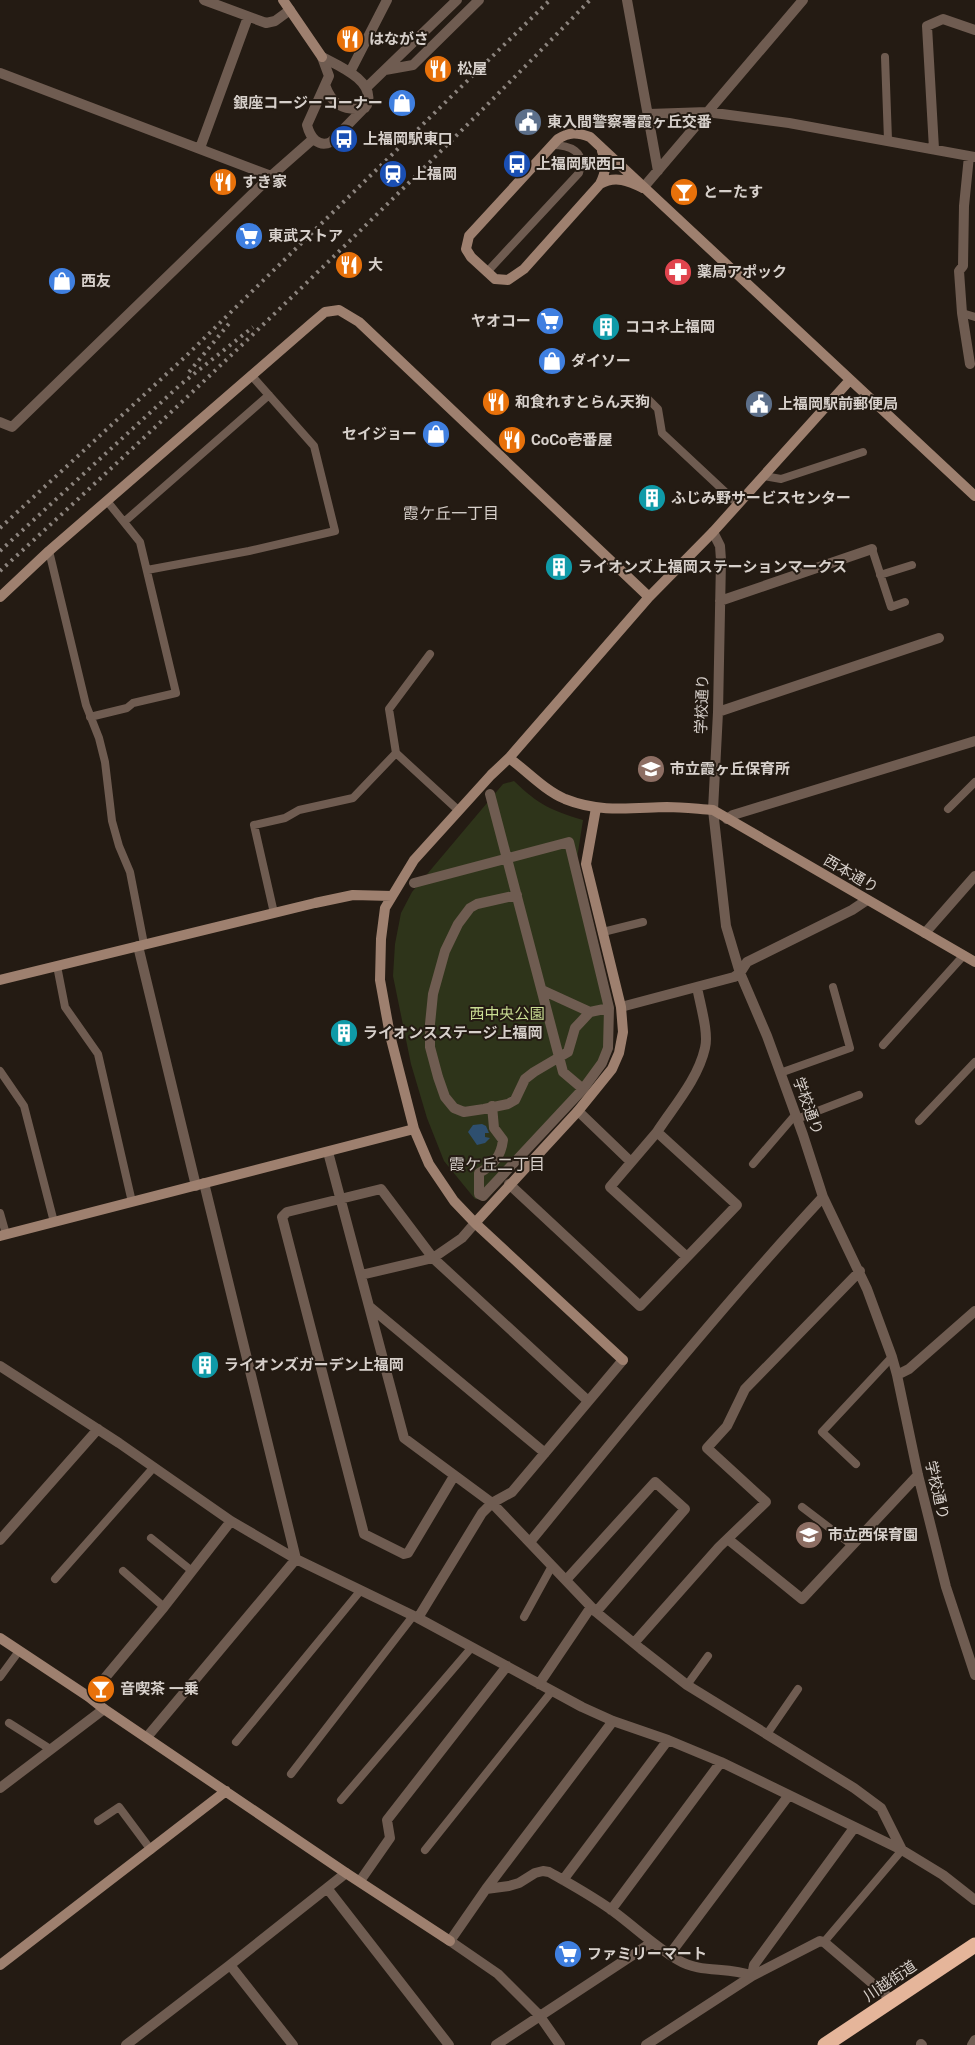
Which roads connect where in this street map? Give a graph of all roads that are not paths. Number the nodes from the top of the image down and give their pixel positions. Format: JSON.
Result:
{"nodes":[{"id":1,"x":204,"y":0,"type":"edge"},
{"id":2,"x":283,"y":0,"type":"edge"},
{"id":3,"x":387,"y":0,"type":"edge"},
{"id":4,"x":457,"y":0,"type":"edge"},
{"id":5,"x":479,"y":0,"type":"edge"},
{"id":6,"x":627,"y":0,"type":"edge"},
{"id":7,"x":803,"y":0,"type":"edge"},
{"id":8,"x":217,"y":2,"type":"edge"},
{"id":9,"x":290,"y":10,"type":"junction"},
{"id":10,"x":248,"y":17,"type":"junction"},
{"id":11,"x":975,"y":30,"type":"edge"},
{"id":12,"x":885,"y":56,"type":"dead end"},
{"id":13,"x":322,"y":57,"type":"junction"},
{"id":14,"x":384,"y":70,"type":"junction"},
{"id":15,"x":348,"y":71,"type":"junction"},
{"id":16,"x":0,"y":72,"type":"edge"},
{"id":17,"x":327,"y":80,"type":"junction"},
{"id":18,"x":366,"y":88,"type":"junction"},
{"id":19,"x":364,"y":108,"type":"junction"},
{"id":20,"x":707,"y":112,"type":"junction"},
{"id":21,"x":649,"y":114,"type":"junction"},
{"id":22,"x":313,"y":139,"type":"junction"},
{"id":23,"x":888,"y":140,"type":"junction"},
{"id":24,"x":552,"y":145,"type":"junction"},
{"id":25,"x":600,"y":147,"type":"junction"},
{"id":26,"x":200,"y":148,"type":"junction"},
{"id":27,"x":934,"y":149,"type":"junction"},
{"id":28,"x":972,"y":157,"type":"edge"},
{"id":29,"x":658,"y":171,"type":"junction"},
{"id":30,"x":271,"y":176,"type":"junction"},
{"id":31,"x":600,"y":184,"type":"junction"},
{"id":32,"x":643,"y":188,"type":"junction"},
{"id":33,"x":486,"y":272,"type":"junction"},
{"id":34,"x":962,"y":313,"type":"junction"},
{"id":35,"x":975,"y":316,"type":"edge"},
{"id":36,"x":970,"y":364,"type":"dead end"},
{"id":37,"x":251,"y":376,"type":"junction"},
{"id":38,"x":850,"y":381,"type":"junction"},
{"id":39,"x":269,"y":395,"type":"junction"},
{"id":40,"x":648,"y":399,"type":"dead end"},
{"id":41,"x":0,"y":422,"type":"edge"},
{"id":42,"x":863,"y":452,"type":"dead end"},
{"id":43,"x":764,"y":476,"type":"junction"},
{"id":44,"x":975,"y":496,"type":"edge"},
{"id":45,"x":107,"y":501,"type":"junction"},
{"id":46,"x":738,"y":504,"type":"junction"},
{"id":47,"x":124,"y":522,"type":"junction"},
{"id":48,"x":713,"y":532,"type":"junction"},
{"id":49,"x":872,"y":549,"type":"joint"},
{"id":50,"x":49,"y":552,"type":"junction"},
{"id":51,"x":912,"y":565,"type":"dead end"},
{"id":52,"x":147,"y":570,"type":"junction"},
{"id":53,"x":880,"y":575,"type":"junction"},
{"id":54,"x":0,"y":597,"type":"edge"},
{"id":55,"x":649,"y":597,"type":"junction"},
{"id":56,"x":720,"y":601,"type":"junction"},
{"id":57,"x":905,"y":602,"type":"dead end"},
{"id":58,"x":939,"y":638,"type":"dead end"},
{"id":59,"x":430,"y":654,"type":"dead end"},
{"id":60,"x":718,"y":712,"type":"junction"},
{"id":61,"x":90,"y":717,"type":"junction"},
{"id":62,"x":975,"y":741,"type":"edge"},
{"id":63,"x":396,"y":753,"type":"junction"},
{"id":64,"x":509,"y":758,"type":"junction"},
{"id":65,"x":975,"y":782,"type":"edge"},
{"id":66,"x":490,"y":794,"type":"dead end"},
{"id":67,"x":596,"y":808,"type":"junction"},
{"id":68,"x":948,"y":809,"type":"dead end"},
{"id":69,"x":458,"y":810,"type":"junction"},
{"id":70,"x":713,"y":810,"type":"junction"},
{"id":71,"x":727,"y":819,"type":"junction"},
{"id":72,"x":507,"y":858,"type":"junction"},
{"id":73,"x":975,"y":876,"type":"edge"},
{"id":74,"x":414,"y":883,"type":"dead end"},
{"id":75,"x":517,"y":895,"type":"junction"},
{"id":76,"x":392,"y":896,"type":"junction"},
{"id":77,"x":867,"y":900,"type":"junction"},
{"id":78,"x":274,"y":913,"type":"junction"},
{"id":79,"x":643,"y":922,"type":"dead end"},
{"id":80,"x":602,"y":932,"type":"junction"},
{"id":81,"x":925,"y":933,"type":"junction"},
{"id":82,"x":141,"y":945,"type":"junction"},
{"id":83,"x":964,"y":955,"type":"junction"},
{"id":84,"x":975,"y":962,"type":"edge"},
{"id":85,"x":57,"y":966,"type":"junction"},
{"id":86,"x":740,"y":973,"type":"junction"},
{"id":87,"x":0,"y":980,"type":"edge"},
{"id":88,"x":697,"y":987,"type":"junction"},
{"id":89,"x":833,"y":987,"type":"dead end"},
{"id":90,"x":542,"y":990,"type":"junction"},
{"id":91,"x":621,"y":1007,"type":"junction"},
{"id":92,"x":609,"y":1008,"type":"junction"},
{"id":93,"x":590,"y":1012,"type":"junction"},
{"id":94,"x":882,"y":1045,"type":"dead end"},
{"id":95,"x":560,"y":1058,"type":"junction"},
{"id":96,"x":975,"y":1062,"type":"edge"},
{"id":97,"x":0,"y":1071,"type":"edge"},
{"id":98,"x":780,"y":1073,"type":"junction"},
{"id":99,"x":584,"y":1089,"type":"junction"},
{"id":100,"x":859,"y":1095,"type":"dead end"},
{"id":101,"x":492,"y":1106,"type":"junction"},
{"id":102,"x":578,"y":1111,"type":"junction"},
{"id":103,"x":796,"y":1117,"type":"junction"},
{"id":104,"x":919,"y":1122,"type":"dead end"},
{"id":105,"x":414,"y":1129,"type":"junction"},
{"id":106,"x":657,"y":1132,"type":"junction"},
{"id":107,"x":328,"y":1152,"type":"junction"},
{"id":108,"x":631,"y":1162,"type":"junction"},
{"id":109,"x":753,"y":1164,"type":"dead end"},
{"id":110,"x":200,"y":1184,"type":"junction"},
{"id":111,"x":509,"y":1184,"type":"junction"},
{"id":112,"x":822,"y":1197,"type":"junction"},
{"id":113,"x":341,"y":1199,"type":"junction"},
{"id":114,"x":132,"y":1202,"type":"junction"},
{"id":115,"x":0,"y":1213,"type":"edge"},
{"id":116,"x":54,"y":1222,"type":"junction"},
{"id":117,"x":475,"y":1222,"type":"junction"},
{"id":118,"x":3,"y":1235,"type":"edge"},
{"id":119,"x":687,"y":1257,"type":"junction"},
{"id":120,"x":433,"y":1258,"type":"junction"},
{"id":121,"x":860,"y":1271,"type":"junction"},
{"id":122,"x":361,"y":1276,"type":"junction"},
{"id":123,"x":370,"y":1307,"type":"junction"},
{"id":124,"x":975,"y":1311,"type":"edge"},
{"id":125,"x":892,"y":1358,"type":"junction"},
{"id":126,"x":2,"y":1370,"type":"edge"},
{"id":127,"x":897,"y":1375,"type":"junction"},
{"id":128,"x":587,"y":1400,"type":"junction"},
{"id":129,"x":98,"y":1429,"type":"junction"},
{"id":130,"x":545,"y":1452,"type":"junction"},
{"id":131,"x":856,"y":1464,"type":"dead end"},
{"id":132,"x":154,"y":1467,"type":"junction"},
{"id":133,"x":918,"y":1475,"type":"junction"},
{"id":134,"x":454,"y":1476,"type":"junction"},
{"id":135,"x":492,"y":1503,"type":"junction"},
{"id":136,"x":802,"y":1507,"type":"dead end"},
{"id":137,"x":231,"y":1521,"type":"junction"},
{"id":138,"x":150,"y":1538,"type":"dead end"},
{"id":139,"x":0,"y":1540,"type":"edge"},
{"id":140,"x":729,"y":1540,"type":"junction"},
{"id":141,"x":530,"y":1542,"type":"junction"},
{"id":142,"x":852,"y":1545,"type":"junction"},
{"id":143,"x":296,"y":1560,"type":"junction"},
{"id":144,"x":552,"y":1566,"type":"junction"},
{"id":145,"x":192,"y":1570,"type":"junction"},
{"id":146,"x":123,"y":1571,"type":"dead end"},
{"id":147,"x":55,"y":1579,"type":"dead end"},
{"id":148,"x":566,"y":1580,"type":"junction"},
{"id":149,"x":360,"y":1590,"type":"junction"},
{"id":150,"x":164,"y":1607,"type":"junction"},
{"id":151,"x":594,"y":1610,"type":"junction"},
{"id":152,"x":415,"y":1617,"type":"junction"},
{"id":153,"x":524,"y":1617,"type":"dead end"},
{"id":154,"x":0,"y":1638,"type":"edge"},
{"id":155,"x":634,"y":1643,"type":"junction"},
{"id":156,"x":472,"y":1647,"type":"junction"},
{"id":157,"x":19,"y":1651,"type":"junction"},
{"id":158,"x":708,"y":1656,"type":"dead end"},
{"id":159,"x":507,"y":1666,"type":"junction"},
{"id":160,"x":975,"y":1675,"type":"edge"},
{"id":161,"x":0,"y":1677,"type":"edge"},
{"id":162,"x":539,"y":1684,"type":"junction"},
{"id":163,"x":687,"y":1685,"type":"junction"},
{"id":164,"x":798,"y":1689,"type":"dead end"},
{"id":165,"x":552,"y":1691,"type":"junction"},
{"id":166,"x":89,"y":1696,"type":"junction"},
{"id":167,"x":104,"y":1709,"type":"junction"},
{"id":168,"x":613,"y":1721,"type":"junction"},
{"id":169,"x":9,"y":1723,"type":"dead end"},
{"id":170,"x":767,"y":1734,"type":"junction"},
{"id":171,"x":147,"y":1737,"type":"junction"},
{"id":172,"x":668,"y":1740,"type":"junction"},
{"id":173,"x":236,"y":1742,"type":"dead end"},
{"id":174,"x":50,"y":1749,"type":"junction"},
{"id":175,"x":721,"y":1762,"type":"junction"},
{"id":176,"x":291,"y":1774,"type":"dead end"},
{"id":177,"x":0,"y":1788,"type":"edge"},
{"id":178,"x":226,"y":1791,"type":"junction"},
{"id":179,"x":790,"y":1794,"type":"junction"},
{"id":180,"x":341,"y":1800,"type":"dead end"},
{"id":181,"x":98,"y":1821,"type":"dead end"},
{"id":182,"x":854,"y":1828,"type":"junction"},
{"id":183,"x":151,"y":1850,"type":"junction"},
{"id":184,"x":425,"y":1850,"type":"dead end"},
{"id":185,"x":902,"y":1850,"type":"junction"},
{"id":186,"x":346,"y":1872,"type":"junction"},
{"id":187,"x":563,"y":1880,"type":"junction"},
{"id":188,"x":360,"y":1881,"type":"junction"},
{"id":189,"x":326,"y":1888,"type":"junction"},
{"id":190,"x":486,"y":1889,"type":"junction"},
{"id":191,"x":975,"y":1900,"type":"edge"},
{"id":192,"x":611,"y":1910,"type":"junction"},
{"id":193,"x":450,"y":1941,"type":"junction"},
{"id":194,"x":824,"y":1942,"type":"junction"},
{"id":195,"x":651,"y":1943,"type":"junction"},
{"id":196,"x":975,"y":1945,"type":"edge"},
{"id":197,"x":670,"y":1954,"type":"junction"},
{"id":198,"x":0,"y":1965,"type":"edge"},
{"id":199,"x":230,"y":1965,"type":"junction"},
{"id":200,"x":752,"y":1976,"type":"junction"},
{"id":201,"x":893,"y":2001,"type":"junction"},
{"id":202,"x":540,"y":2015,"type":"junction"},
{"id":203,"x":975,"y":2040,"type":"edge"},
{"id":204,"x":139,"y":2041,"type":"edge"},
{"id":205,"x":126,"y":2045,"type":"edge"},
{"id":206,"x":293,"y":2045,"type":"edge"},
{"id":207,"x":449,"y":2045,"type":"edge"},
{"id":208,"x":496,"y":2045,"type":"edge"},
{"id":209,"x":560,"y":2045,"type":"edge"},
{"id":210,"x":646,"y":2045,"type":"edge"},
{"id":211,"x":825,"y":2045,"type":"edge"},
{"id":212,"x":972,"y":2045,"type":"edge"}],
"edges":[{"from":1,"to":8,"type":"street"},
{"from":2,"to":9,"type":"street"},
{"from":3,"to":15,"type":"street"},
{"from":4,"to":14,"type":"street"},
{"from":5,"to":14,"type":"street"},
{"from":6,"to":21,"type":"street"},
{"from":7,"to":20,"type":"street"},
{"from":8,"to":10,"type":"street"},
{"from":9,"to":10,"type":"street"},
{"from":9,"to":13,"type":"street"},
{"from":10,"to":26,"type":"street"},
{"from":11,"to":27,"type":"street"},
{"from":12,"to":23,"type":"lane"},
{"from":13,"to":15,"type":"street"},
{"from":13,"to":17,"type":"street"},
{"from":14,"to":18,"type":"street"},
{"from":15,"to":17,"type":"street"},
{"from":15,"to":18,"type":"street"},
{"from":16,"to":26,"type":"street"},
{"from":17,"to":19,"type":"street"},
{"from":17,"to":22,"type":"street"},
{"from":18,"to":19,"type":"street"},
{"from":19,"to":22,"type":"street"},
{"from":20,"to":21,"type":"street"},
{"from":20,"to":23,"type":"street"},
{"from":20,"to":29,"type":"street"},
{"from":21,"to":29,"type":"street"},
{"from":22,"to":30,"type":"street"},
{"from":23,"to":27,"type":"street"},
{"from":24,"to":25,"type":"street"},
{"from":24,"to":33,"type":"street"},
{"from":24,"to":33,"type":"lane"},
{"from":25,"to":31,"type":"street"},
{"from":25,"to":32,"type":"street"},
{"from":26,"to":30,"type":"street"},
{"from":27,"to":28,"type":"street"},
{"from":28,"to":34,"type":"street"},
{"from":29,"to":32,"type":"street"},
{"from":30,"to":41,"type":"street"},
{"from":31,"to":32,"type":"street"},
{"from":31,"to":33,"type":"street"},
{"from":32,"to":38,"type":"street"},
{"from":34,"to":35,"type":"lane"},
{"from":34,"to":36,"type":"street"},
{"from":37,"to":39,"type":"lane"},
{"from":37,"to":45,"type":"street"},
{"from":37,"to":55,"type":"street"},
{"from":38,"to":43,"type":"street"},
{"from":38,"to":44,"type":"street"},
{"from":39,"to":47,"type":"lane"},
{"from":39,"to":52,"type":"lane"},
{"from":40,"to":46,"type":"lane"},
{"from":42,"to":43,"type":"lane"},
{"from":43,"to":46,"type":"street"},
{"from":45,"to":47,"type":"lane"},
{"from":45,"to":50,"type":"street"},
{"from":46,"to":48,"type":"street"},
{"from":47,"to":52,"type":"lane"},
{"from":48,"to":55,"type":"street"},
{"from":48,"to":56,"type":"street","name":"学校通り"},
{"from":49,"to":53,"type":"lane"},
{"from":49,"to":56,"type":"street"},
{"from":50,"to":54,"type":"street"},
{"from":50,"to":61,"type":"lane"},
{"from":51,"to":53,"type":"lane"},
{"from":52,"to":61,"type":"lane"},
{"from":53,"to":57,"type":"lane"},
{"from":55,"to":64,"type":"street"},
{"from":56,"to":60,"type":"street","name":"学校通り"},
{"from":58,"to":60,"type":"street"},
{"from":59,"to":63,"type":"lane"},
{"from":60,"to":70,"type":"street","name":"学校通り"},
{"from":61,"to":82,"type":"lane"},
{"from":62,"to":71,"type":"street"},
{"from":63,"to":69,"type":"lane"},
{"from":63,"to":78,"type":"lane"},
{"from":64,"to":67,"type":"street"},
{"from":64,"to":69,"type":"street"},
{"from":65,"to":68,"type":"lane"},
{"from":66,"to":72,"type":"street"},
{"from":67,"to":70,"type":"street"},
{"from":67,"to":80,"type":"street"},
{"from":69,"to":76,"type":"street"},
{"from":70,"to":71,"type":"street","name":"西本通り"},
{"from":70,"to":86,"type":"street","name":"学校通り"},
{"from":71,"to":77,"type":"street","name":"西本通り"},
{"from":72,"to":74,"type":"street"},
{"from":72,"to":75,"type":"street"},
{"from":72,"to":92,"type":"street"},
{"from":73,"to":81,"type":"street"},
{"from":75,"to":90,"type":"street"},
{"from":75,"to":101,"type":"street"},
{"from":76,"to":78,"type":"street"},
{"from":76,"to":105,"type":"street"},
{"from":77,"to":81,"type":"street","name":"西本通り"},
{"from":77,"to":86,"type":"street"},
{"from":78,"to":82,"type":"street"},
{"from":79,"to":80,"type":"lane"},
{"from":80,"to":91,"type":"street"},
{"from":81,"to":83,"type":"street","name":"西本通り"},
{"from":82,"to":85,"type":"street"},
{"from":82,"to":110,"type":"street"},
{"from":83,"to":84,"type":"street","name":"西本通り"},
{"from":83,"to":94,"type":"lane"},
{"from":85,"to":87,"type":"street"},
{"from":85,"to":114,"type":"lane"},
{"from":86,"to":88,"type":"street"},
{"from":86,"to":98,"type":"street","name":"学校通り"},
{"from":88,"to":91,"type":"street"},
{"from":88,"to":106,"type":"street"},
{"from":89,"to":98,"type":"lane"},
{"from":90,"to":93,"type":"street"},
{"from":90,"to":95,"type":"street"},
{"from":91,"to":102,"type":"street"},
{"from":92,"to":93,"type":"street"},
{"from":92,"to":99,"type":"street"},
{"from":93,"to":95,"type":"street"},
{"from":95,"to":99,"type":"street"},
{"from":95,"to":101,"type":"street"},
{"from":96,"to":104,"type":"lane"},
{"from":97,"to":116,"type":"lane"},
{"from":98,"to":103,"type":"street","name":"学校通り"},
{"from":99,"to":101,"type":"street"},
{"from":100,"to":103,"type":"lane"},
{"from":102,"to":108,"type":"street"},
{"from":102,"to":111,"type":"street"},
{"from":103,"to":109,"type":"lane"},
{"from":103,"to":112,"type":"street","name":"学校通り"},
{"from":105,"to":107,"type":"street"},
{"from":105,"to":117,"type":"street"},
{"from":106,"to":108,"type":"street"},
{"from":106,"to":119,"type":"street"},
{"from":107,"to":110,"type":"street"},
{"from":107,"to":113,"type":"street"},
{"from":108,"to":119,"type":"street"},
{"from":110,"to":114,"type":"street"},
{"from":110,"to":143,"type":"street"},
{"from":111,"to":117,"type":"street"},
{"from":111,"to":119,"type":"street"},
{"from":112,"to":121,"type":"street","name":"学校通り"},
{"from":112,"to":141,"type":"street"},
{"from":113,"to":120,"type":"street"},
{"from":113,"to":122,"type":"street"},
{"from":113,"to":134,"type":"street"},
{"from":114,"to":116,"type":"street"},
{"from":115,"to":118,"type":"lane"},
{"from":116,"to":118,"type":"street"},
{"from":117,"to":120,"type":"street"},
{"from":117,"to":128,"type":"street"},
{"from":120,"to":122,"type":"street"},
{"from":120,"to":128,"type":"street"},
{"from":121,"to":125,"type":"street","name":"学校通り"},
{"from":121,"to":140,"type":"street"},
{"from":122,"to":123,"type":"street"},
{"from":123,"to":130,"type":"street"},
{"from":123,"to":134,"type":"street"},
{"from":124,"to":127,"type":"street"},
{"from":125,"to":127,"type":"street","name":"学校通り"},
{"from":125,"to":131,"type":"lane"},
{"from":126,"to":129,"type":"street"},
{"from":127,"to":133,"type":"street","name":"学校通り"},
{"from":128,"to":130,"type":"street"},
{"from":129,"to":132,"type":"street"},
{"from":129,"to":139,"type":"street"},
{"from":130,"to":135,"type":"street"},
{"from":132,"to":137,"type":"street"},
{"from":132,"to":147,"type":"lane"},
{"from":133,"to":142,"type":"street"},
{"from":133,"to":160,"type":"street","name":"学校通り"},
{"from":134,"to":135,"type":"street"},
{"from":135,"to":141,"type":"street"},
{"from":135,"to":152,"type":"street"},
{"from":136,"to":142,"type":"lane"},
{"from":137,"to":143,"type":"street"},
{"from":137,"to":145,"type":"street"},
{"from":138,"to":145,"type":"lane"},
{"from":140,"to":142,"type":"street"},
{"from":140,"to":155,"type":"street"},
{"from":141,"to":144,"type":"street"},
{"from":143,"to":149,"type":"street"},
{"from":143,"to":171,"type":"street"},
{"from":144,"to":148,"type":"street"},
{"from":144,"to":153,"type":"lane"},
{"from":145,"to":150,"type":"street"},
{"from":146,"to":150,"type":"lane"},
{"from":148,"to":151,"type":"street"},
{"from":148,"to":151,"type":"street"},
{"from":149,"to":152,"type":"street"},
{"from":149,"to":173,"type":"lane"},
{"from":150,"to":166,"type":"street"},
{"from":151,"to":155,"type":"street"},
{"from":151,"to":162,"type":"street"},
{"from":152,"to":156,"type":"street"},
{"from":152,"to":176,"type":"lane"},
{"from":154,"to":157,"type":"street"},
{"from":155,"to":163,"type":"street"},
{"from":156,"to":159,"type":"street"},
{"from":156,"to":180,"type":"lane"},
{"from":157,"to":161,"type":"lane"},
{"from":157,"to":166,"type":"street"},
{"from":158,"to":163,"type":"lane"},
{"from":159,"to":162,"type":"street"},
{"from":159,"to":188,"type":"street"},
{"from":162,"to":165,"type":"street"},
{"from":163,"to":170,"type":"street"},
{"from":164,"to":170,"type":"lane"},
{"from":165,"to":168,"type":"street"},
{"from":165,"to":184,"type":"lane"},
{"from":166,"to":167,"type":"street"},
{"from":167,"to":171,"type":"street"},
{"from":167,"to":174,"type":"street"},
{"from":168,"to":172,"type":"street"},
{"from":168,"to":190,"type":"street"},
{"from":169,"to":174,"type":"lane"},
{"from":170,"to":185,"type":"street"},
{"from":171,"to":178,"type":"street"},
{"from":172,"to":175,"type":"street"},
{"from":172,"to":187,"type":"street"},
{"from":174,"to":177,"type":"street"},
{"from":175,"to":179,"type":"street"},
{"from":175,"to":192,"type":"street"},
{"from":178,"to":183,"type":"street"},
{"from":178,"to":186,"type":"street"},
{"from":179,"to":182,"type":"street"},
{"from":179,"to":197,"type":"street"},
{"from":181,"to":183,"type":"lane"},
{"from":182,"to":185,"type":"street"},
{"from":182,"to":200,"type":"street"},
{"from":183,"to":198,"type":"street"},
{"from":185,"to":191,"type":"street"},
{"from":185,"to":194,"type":"lane"},
{"from":186,"to":188,"type":"street"},
{"from":186,"to":189,"type":"street"},
{"from":187,"to":190,"type":"street"},
{"from":187,"to":192,"type":"street"},
{"from":188,"to":193,"type":"street"},
{"from":189,"to":199,"type":"street"},
{"from":189,"to":207,"type":"street"},
{"from":190,"to":193,"type":"street"},
{"from":192,"to":195,"type":"street"},
{"from":193,"to":202,"type":"street"},
{"from":194,"to":200,"type":"street"},
{"from":194,"to":201,"type":"street"},
{"from":195,"to":197,"type":"street"},
{"from":195,"to":202,"type":"street"},
{"from":196,"to":201,"type":"highway","name":"川越街道"},
{"from":197,"to":200,"type":"street"},
{"from":199,"to":204,"type":"street"},
{"from":199,"to":206,"type":"street"},
{"from":200,"to":210,"type":"street"},
{"from":201,"to":211,"type":"highway","name":"川越街道"},
{"from":202,"to":208,"type":"street"},
{"from":202,"to":209,"type":"street"},
{"from":203,"to":212,"type":"street"},
{"from":204,"to":205,"type":"street"}]}
